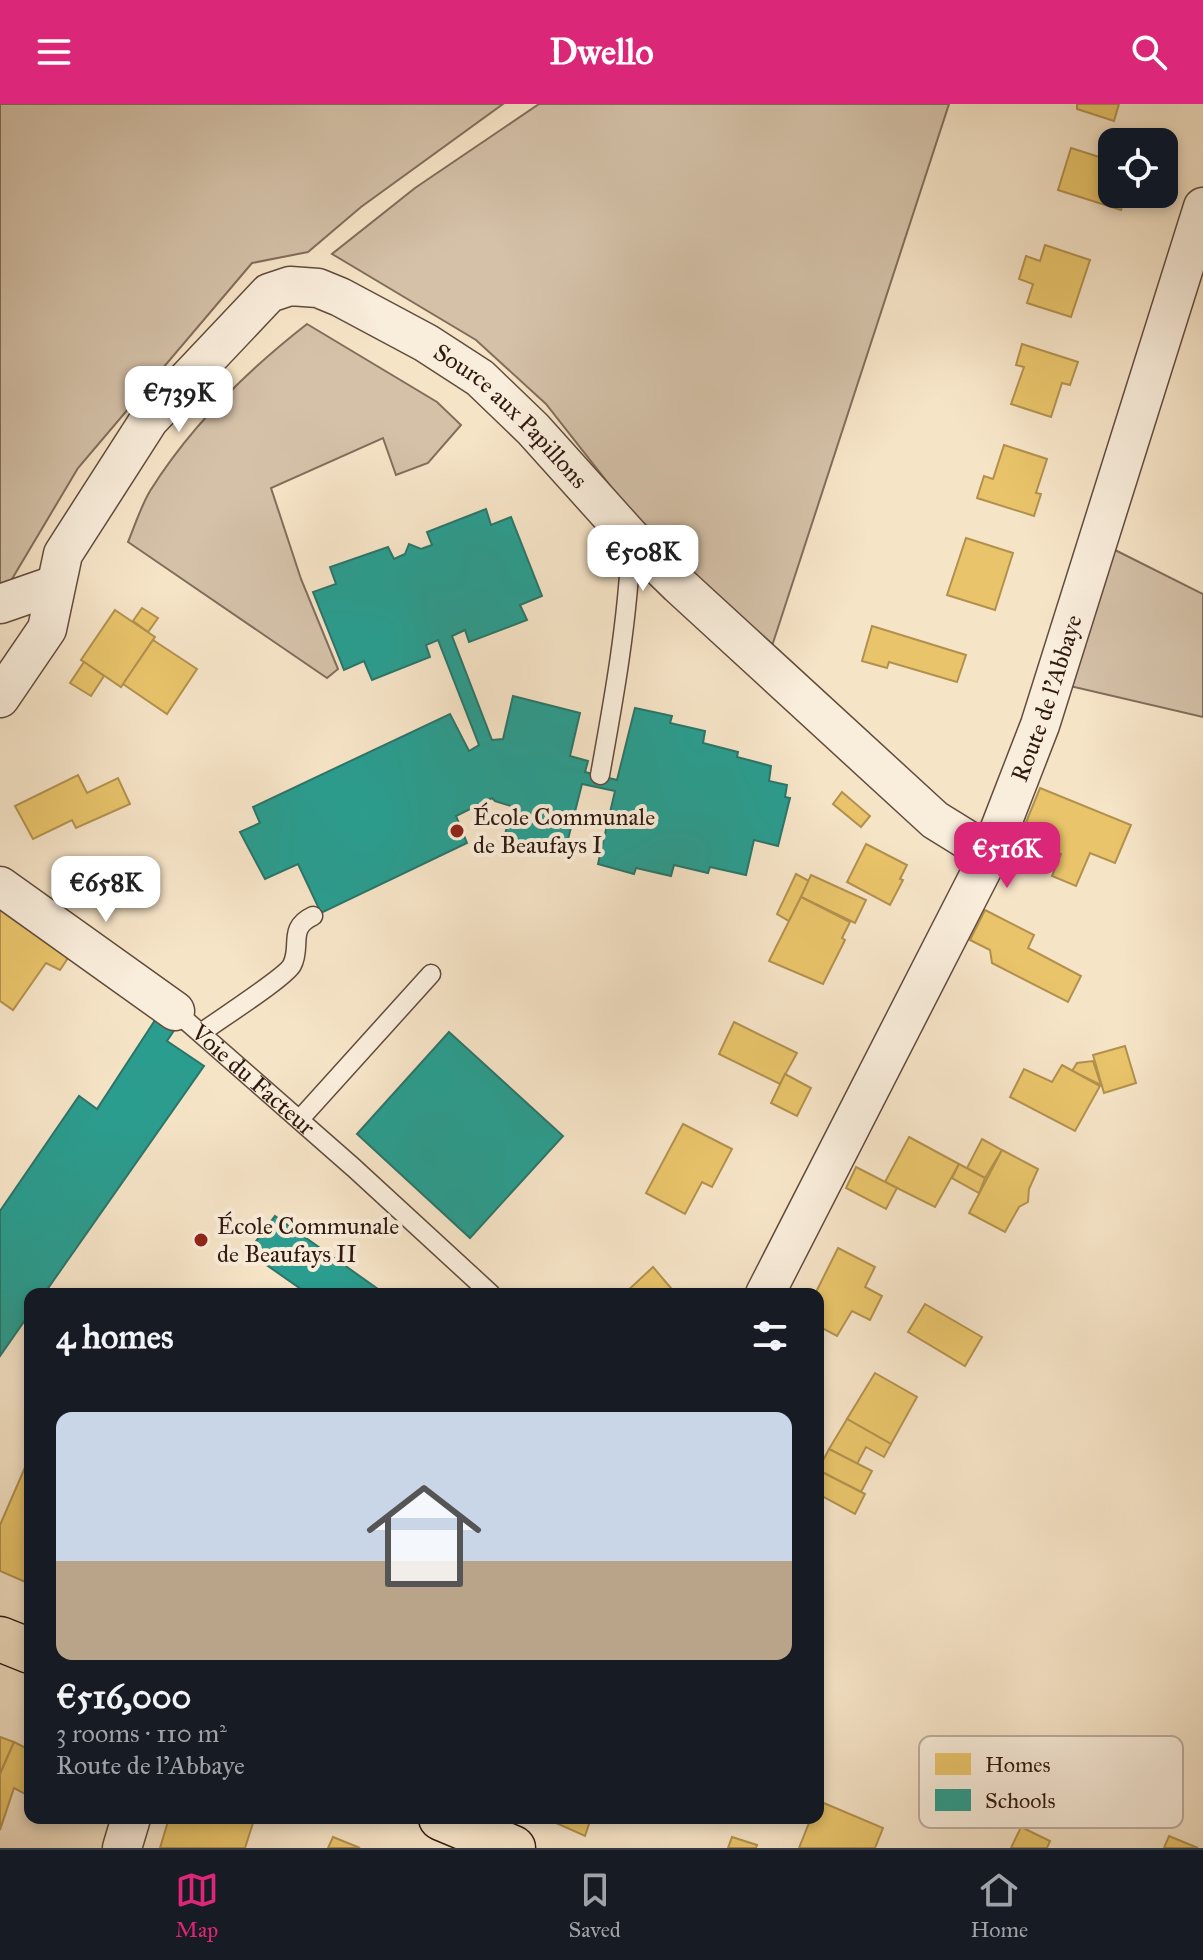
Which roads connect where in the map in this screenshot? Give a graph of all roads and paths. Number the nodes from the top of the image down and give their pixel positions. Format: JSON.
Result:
{"nodes":[{"id":1,"x":1203,"y":207,"type":"edge"},
{"id":2,"x":631,"y":538,"type":"junction"},
{"id":3,"x":55,"y":585,"type":"junction"},
{"id":4,"x":0,"y":604,"type":"edge"},
{"id":5,"x":0,"y":698,"type":"edge"},
{"id":6,"x":600,"y":775,"type":"dead end"},
{"id":7,"x":990,"y":854,"type":"junction"},
{"id":8,"x":0,"y":886,"type":"edge"},
{"id":9,"x":313,"y":916,"type":"dead end"},
{"id":10,"x":431,"y":974,"type":"dead end"},
{"id":11,"x":188,"y":1022,"type":"junction"},
{"id":12,"x":300,"y":1119,"type":"junction"},
{"id":13,"x":484,"y":1288,"type":"edge"},
{"id":14,"x":768,"y":1288,"type":"edge"},
{"id":15,"x":0,"y":1639,"type":"edge"},
{"id":16,"x":24,"y":1649,"type":"edge"},
{"id":17,"x":129,"y":1824,"type":"edge"},
{"id":18,"x":469,"y":1824,"type":"edge"},
{"id":19,"x":122,"y":1848,"type":"edge"},
{"id":20,"x":513,"y":1848,"type":"edge"}],
"edges":[{"from":1,"to":7,"type":"street","name":"Route de l'Abbaye"},
{"from":2,"to":3,"type":"street","name":"Source aux Papillons"},
{"from":2,"to":6,"type":"lane"},
{"from":2,"to":7,"type":"street","name":"Source aux Papillons"},
{"from":3,"to":4,"type":"street"},
{"from":3,"to":5,"type":"street","name":"Source aux Papillons"},
{"from":7,"to":14,"type":"street","name":"Route de l'Abbaye"},
{"from":8,"to":11,"type":"street","name":"Voie du Facteur"},
{"from":9,"to":11,"type":"lane"},
{"from":10,"to":12,"type":"lane"},
{"from":11,"to":12,"type":"lane","name":"Voie du Facteur"},
{"from":12,"to":13,"type":"lane","name":"Voie du Facteur"},
{"from":15,"to":16,"type":"main road"},
{"from":17,"to":19,"type":"street"},
{"from":18,"to":20,"type":"main road"}]}
